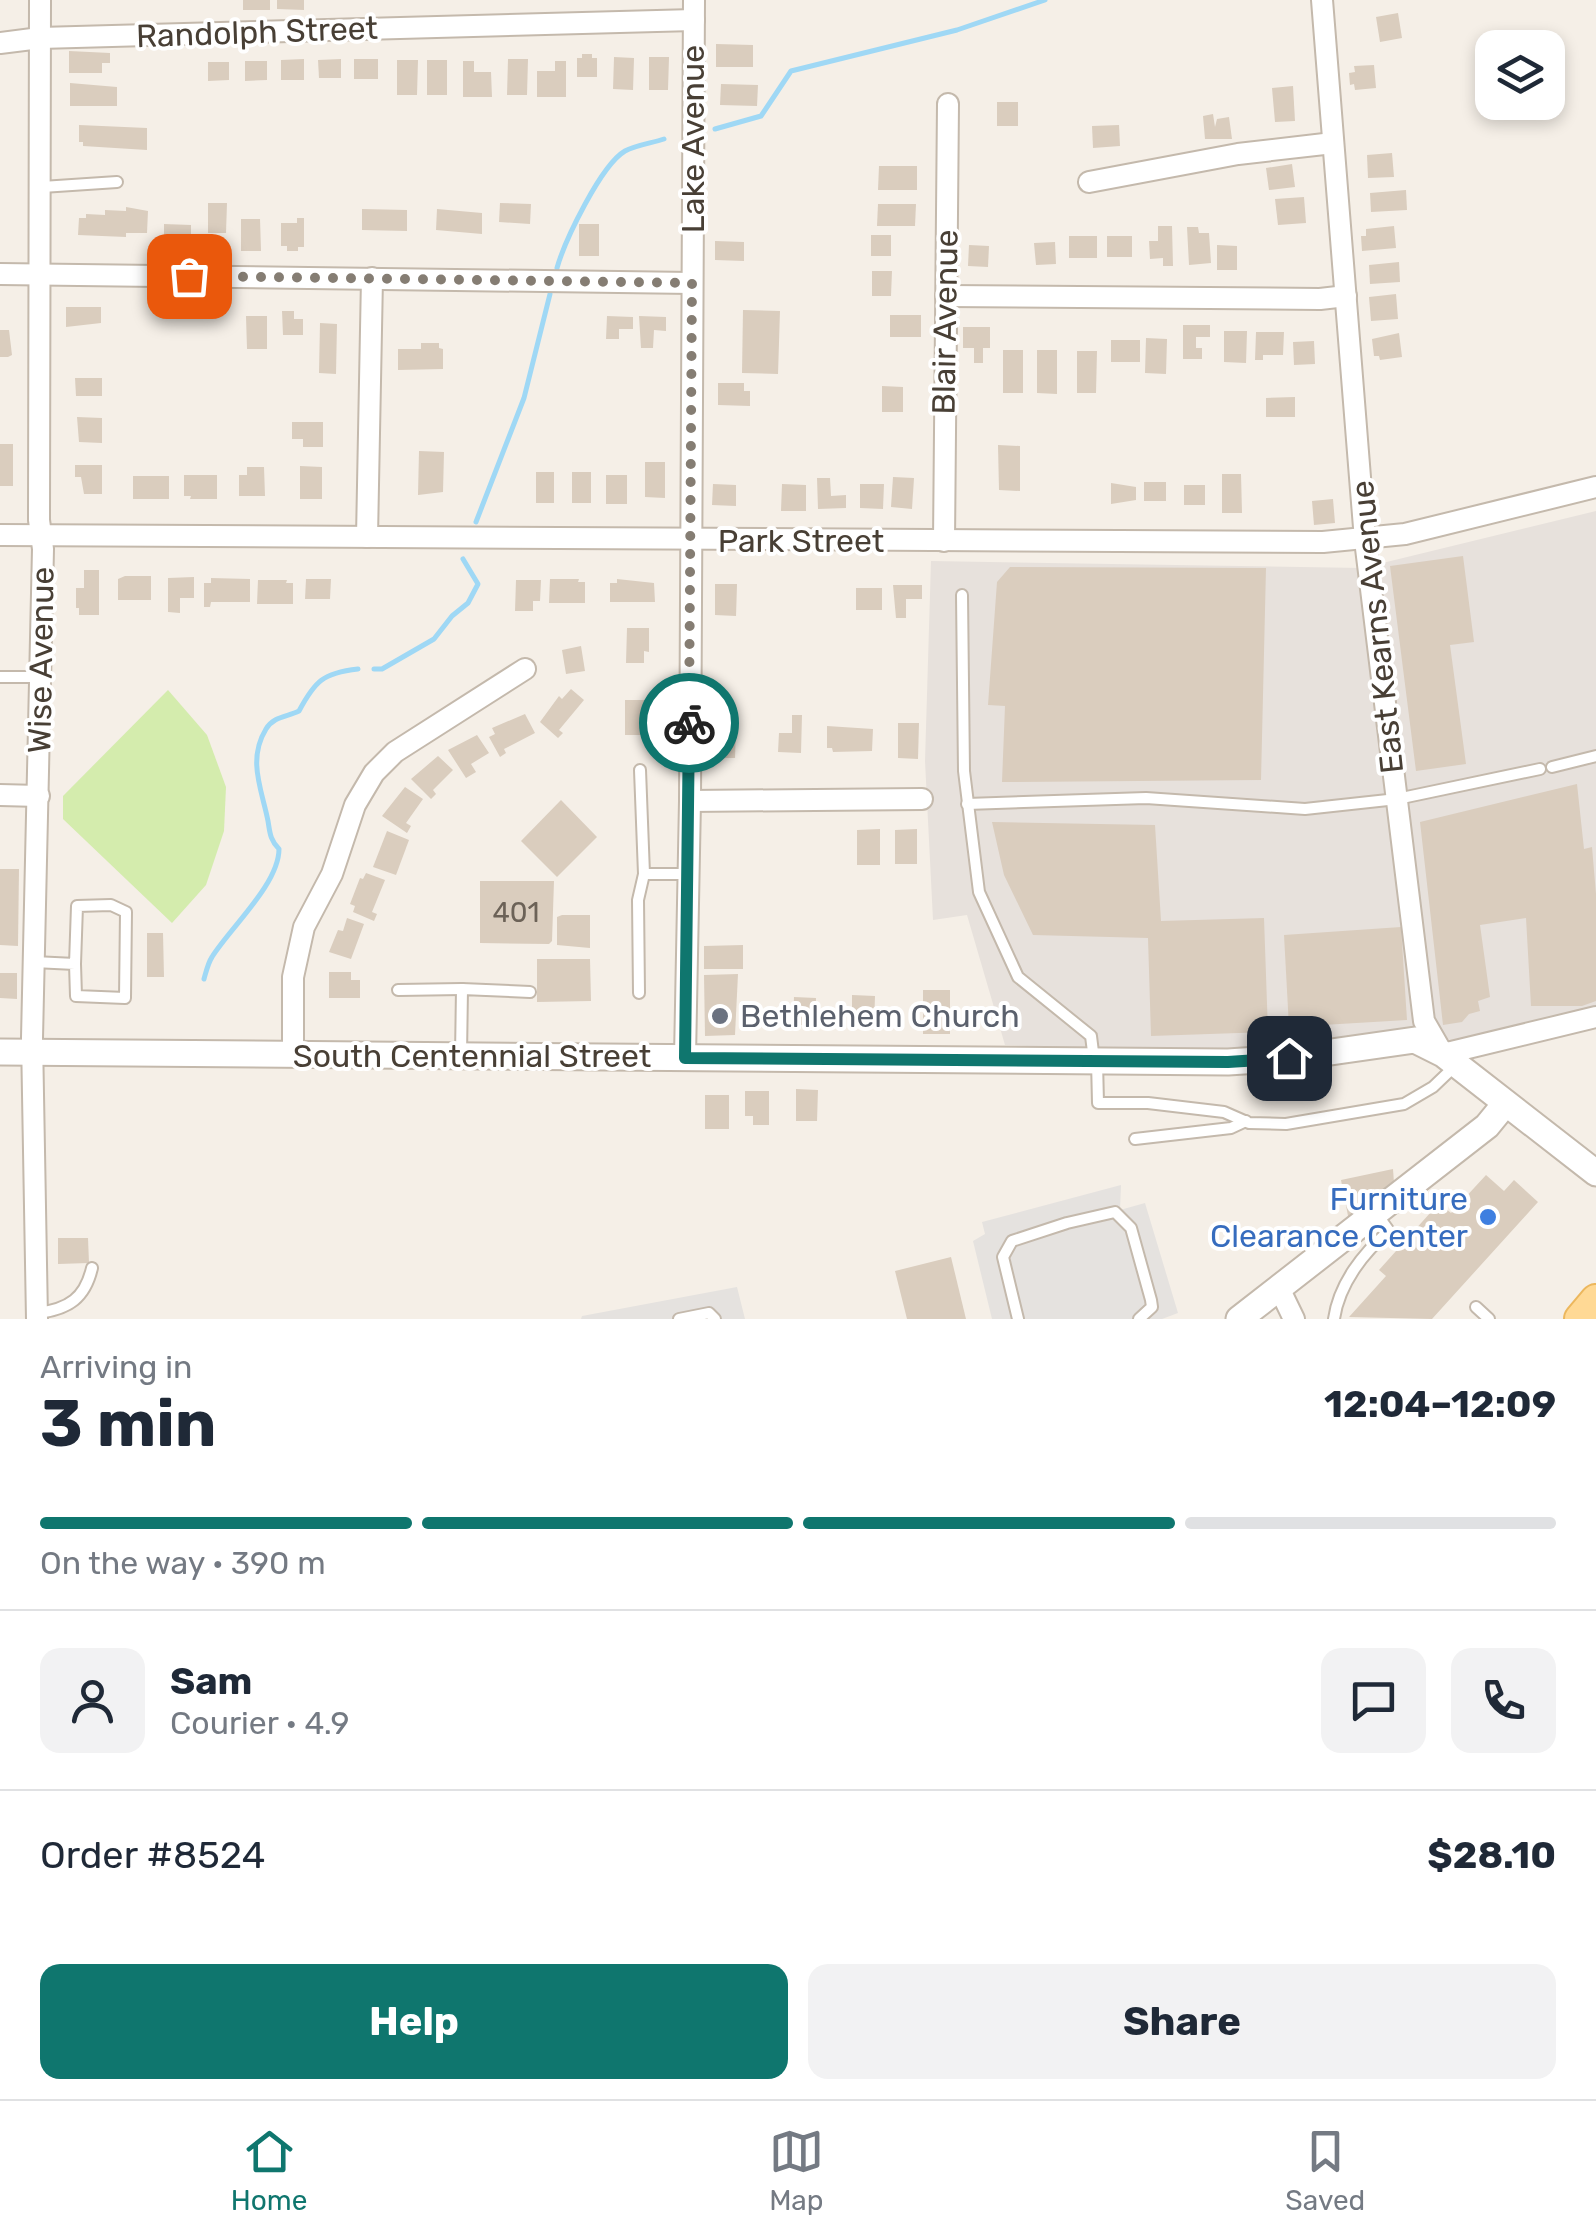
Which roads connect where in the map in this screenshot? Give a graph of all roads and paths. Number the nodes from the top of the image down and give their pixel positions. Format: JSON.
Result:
{"nodes":[{"id":1,"x":40,"y":0,"type":"edge"},
{"id":2,"x":1322,"y":0,"type":"edge"},
{"id":3,"x":694,"y":10,"type":"edge"},
{"id":4,"x":40,"y":38,"type":"junction"},
{"id":5,"x":0,"y":43,"type":"edge"},
{"id":6,"x":948,"y":104,"type":"dead end"},
{"id":7,"x":1333,"y":143,"type":"junction"},
{"id":8,"x":118,"y":182,"type":"dead end"},
{"id":9,"x":1089,"y":182,"type":"dead end"},
{"id":10,"x":42,"y":186,"type":"junction"},
{"id":11,"x":0,"y":274,"type":"edge"},
{"id":12,"x":42,"y":274,"type":"junction"},
{"id":13,"x":372,"y":278,"type":"junction"},
{"id":14,"x":692,"y":283,"type":"junction"},
{"id":15,"x":946,"y":296,"type":"junction"},
{"id":16,"x":1346,"y":296,"type":"junction"},
{"id":17,"x":1596,"y":487,"type":"edge"},
{"id":18,"x":0,"y":535,"type":"edge"},
{"id":19,"x":41,"y":536,"type":"junction"},
{"id":20,"x":367,"y":537,"type":"junction"},
{"id":21,"x":1365,"y":540,"type":"junction"},
{"id":22,"x":691,"y":541,"type":"junction"},
{"id":23,"x":944,"y":541,"type":"junction"},
{"id":24,"x":962,"y":596,"type":"dead end"},
{"id":25,"x":524,"y":669,"type":"dead end"},
{"id":26,"x":0,"y":677,"type":"edge"},
{"id":27,"x":41,"y":678,"type":"junction"},
{"id":28,"x":1596,"y":756,"type":"edge"},
{"id":29,"x":640,"y":770,"type":"dead end"},
{"id":30,"x":0,"y":795,"type":"edge"},
{"id":31,"x":39,"y":796,"type":"junction"},
{"id":32,"x":1397,"y":799,"type":"junction"},
{"id":33,"x":690,"y":800,"type":"junction"},
{"id":34,"x":922,"y":800,"type":"dead end"},
{"id":35,"x":967,"y":804,"type":"junction"},
{"id":36,"x":644,"y":874,"type":"junction"},
{"id":37,"x":688,"y":874,"type":"junction"},
{"id":38,"x":34,"y":962,"type":"junction"},
{"id":39,"x":76,"y":964,"type":"junction"},
{"id":40,"x":462,"y":989,"type":"junction"},
{"id":41,"x":398,"y":990,"type":"dead end"},
{"id":42,"x":530,"y":992,"type":"dead end"},
{"id":43,"x":639,"y":993,"type":"dead end"},
{"id":44,"x":1596,"y":1017,"type":"edge"},
{"id":45,"x":0,"y":1052,"type":"edge"},
{"id":46,"x":34,"y":1052,"type":"junction"},
{"id":47,"x":293,"y":1055,"type":"junction"},
{"id":48,"x":461,"y":1056,"type":"junction"},
{"id":49,"x":685,"y":1058,"type":"junction"},
{"id":50,"x":1450,"y":1059,"type":"junction"},
{"id":51,"x":1096,"y":1061,"type":"junction"},
{"id":52,"x":1504,"y":1104,"type":"junction"},
{"id":53,"x":1246,"y":1121,"type":"junction"},
{"id":54,"x":1135,"y":1138,"type":"dead end"},
{"id":55,"x":1596,"y":1173,"type":"edge"},
{"id":56,"x":1376,"y":1212,"type":"junction"},
{"id":57,"x":92,"y":1268,"type":"dead end"},
{"id":58,"x":1596,"y":1300,"type":"edge"},
{"id":59,"x":1476,"y":1307,"type":"dead end"},
{"id":60,"x":1262,"y":1308,"type":"edge"},
{"id":61,"x":37,"y":1316,"type":"edge"},
{"id":62,"x":679,"y":1319,"type":"edge"},
{"id":63,"x":715,"y":1319,"type":"edge"},
{"id":64,"x":1018,"y":1319,"type":"edge"},
{"id":65,"x":1139,"y":1319,"type":"edge"},
{"id":66,"x":1294,"y":1319,"type":"edge"},
{"id":67,"x":1334,"y":1319,"type":"edge"},
{"id":68,"x":1489,"y":1319,"type":"edge"},
{"id":69,"x":1580,"y":1319,"type":"edge"}],
"edges":[{"from":1,"to":4,"type":"street","name":"Wise Avenue"},
{"from":2,"to":7,"type":"street","name":"East Kearns Avenue"},
{"from":3,"to":4,"type":"street","name":"Randolph Street"},
{"from":3,"to":14,"type":"street","name":"Lake Avenue"},
{"from":4,"to":5,"type":"street","name":"Randolph Street"},
{"from":4,"to":10,"type":"street","name":"Wise Avenue"},
{"from":6,"to":15,"type":"street","name":"Blair Avenue"},
{"from":7,"to":9,"type":"street"},
{"from":7,"to":16,"type":"street","name":"East Kearns Avenue"},
{"from":8,"to":10,"type":"lane"},
{"from":10,"to":12,"type":"street","name":"Wise Avenue"},
{"from":11,"to":12,"type":"street"},
{"from":12,"to":13,"type":"street"},
{"from":12,"to":19,"type":"street","name":"Wise Avenue"},
{"from":13,"to":14,"type":"street"},
{"from":13,"to":20,"type":"street"},
{"from":14,"to":22,"type":"street","name":"Lake Avenue"},
{"from":15,"to":16,"type":"street"},
{"from":15,"to":23,"type":"street","name":"Blair Avenue"},
{"from":16,"to":21,"type":"street","name":"East Kearns Avenue"},
{"from":17,"to":21,"type":"street","name":"Park Street"},
{"from":18,"to":19,"type":"street","name":"Park Street"},
{"from":19,"to":20,"type":"street","name":"Park Street"},
{"from":19,"to":27,"type":"street","name":"Wise Avenue"},
{"from":20,"to":22,"type":"street","name":"Park Street"},
{"from":21,"to":23,"type":"street","name":"Park Street"},
{"from":21,"to":32,"type":"street","name":"East Kearns Avenue"},
{"from":22,"to":23,"type":"street","name":"Park Street"},
{"from":22,"to":33,"type":"street","name":"Lake Avenue"},
{"from":24,"to":35,"type":"lane"},
{"from":25,"to":47,"type":"street"},
{"from":26,"to":27,"type":"lane"},
{"from":27,"to":31,"type":"street","name":"Wise Avenue"},
{"from":28,"to":32,"type":"lane"},
{"from":29,"to":36,"type":"lane"},
{"from":30,"to":31,"type":"street"},
{"from":31,"to":38,"type":"street","name":"Wise Avenue"},
{"from":32,"to":35,"type":"lane"},
{"from":32,"to":50,"type":"street","name":"East Kearns Avenue"},
{"from":33,"to":34,"type":"street"},
{"from":33,"to":37,"type":"street","name":"Lake Avenue"},
{"from":35,"to":51,"type":"lane"},
{"from":36,"to":37,"type":"lane"},
{"from":36,"to":43,"type":"lane"},
{"from":37,"to":49,"type":"street","name":"Lake Avenue"},
{"from":38,"to":39,"type":"lane"},
{"from":38,"to":46,"type":"street","name":"Wise Avenue"},
{"from":39,"to":39,"type":"lane"},
{"from":40,"to":41,"type":"lane"},
{"from":40,"to":42,"type":"lane"},
{"from":40,"to":48,"type":"lane"},
{"from":44,"to":50,"type":"street","name":"South Centennial Street"},
{"from":45,"to":46,"type":"street","name":"South Centennial Street"},
{"from":46,"to":47,"type":"street","name":"South Centennial Street"},
{"from":46,"to":61,"type":"street","name":"Wise Avenue"},
{"from":47,"to":48,"type":"street","name":"South Centennial Street"},
{"from":48,"to":49,"type":"street","name":"South Centennial Street"},
{"from":49,"to":51,"type":"street","name":"South Centennial Street"},
{"from":50,"to":51,"type":"street","name":"South Centennial Street"},
{"from":50,"to":52,"type":"street","name":"East Kearns Avenue"},
{"from":50,"to":53,"type":"lane"},
{"from":51,"to":53,"type":"lane"},
{"from":52,"to":55,"type":"street","name":"East Kearns Avenue"},
{"from":52,"to":56,"type":"street"},
{"from":53,"to":54,"type":"lane"},
{"from":56,"to":60,"type":"street"},
{"from":56,"to":67,"type":"lane"},
{"from":57,"to":61,"type":"lane"},
{"from":58,"to":69,"type":"main road"},
{"from":59,"to":68,"type":"lane"},
{"from":60,"to":66,"type":"street"},
{"from":62,"to":63,"type":"lane"},
{"from":64,"to":65,"type":"lane"}]}
